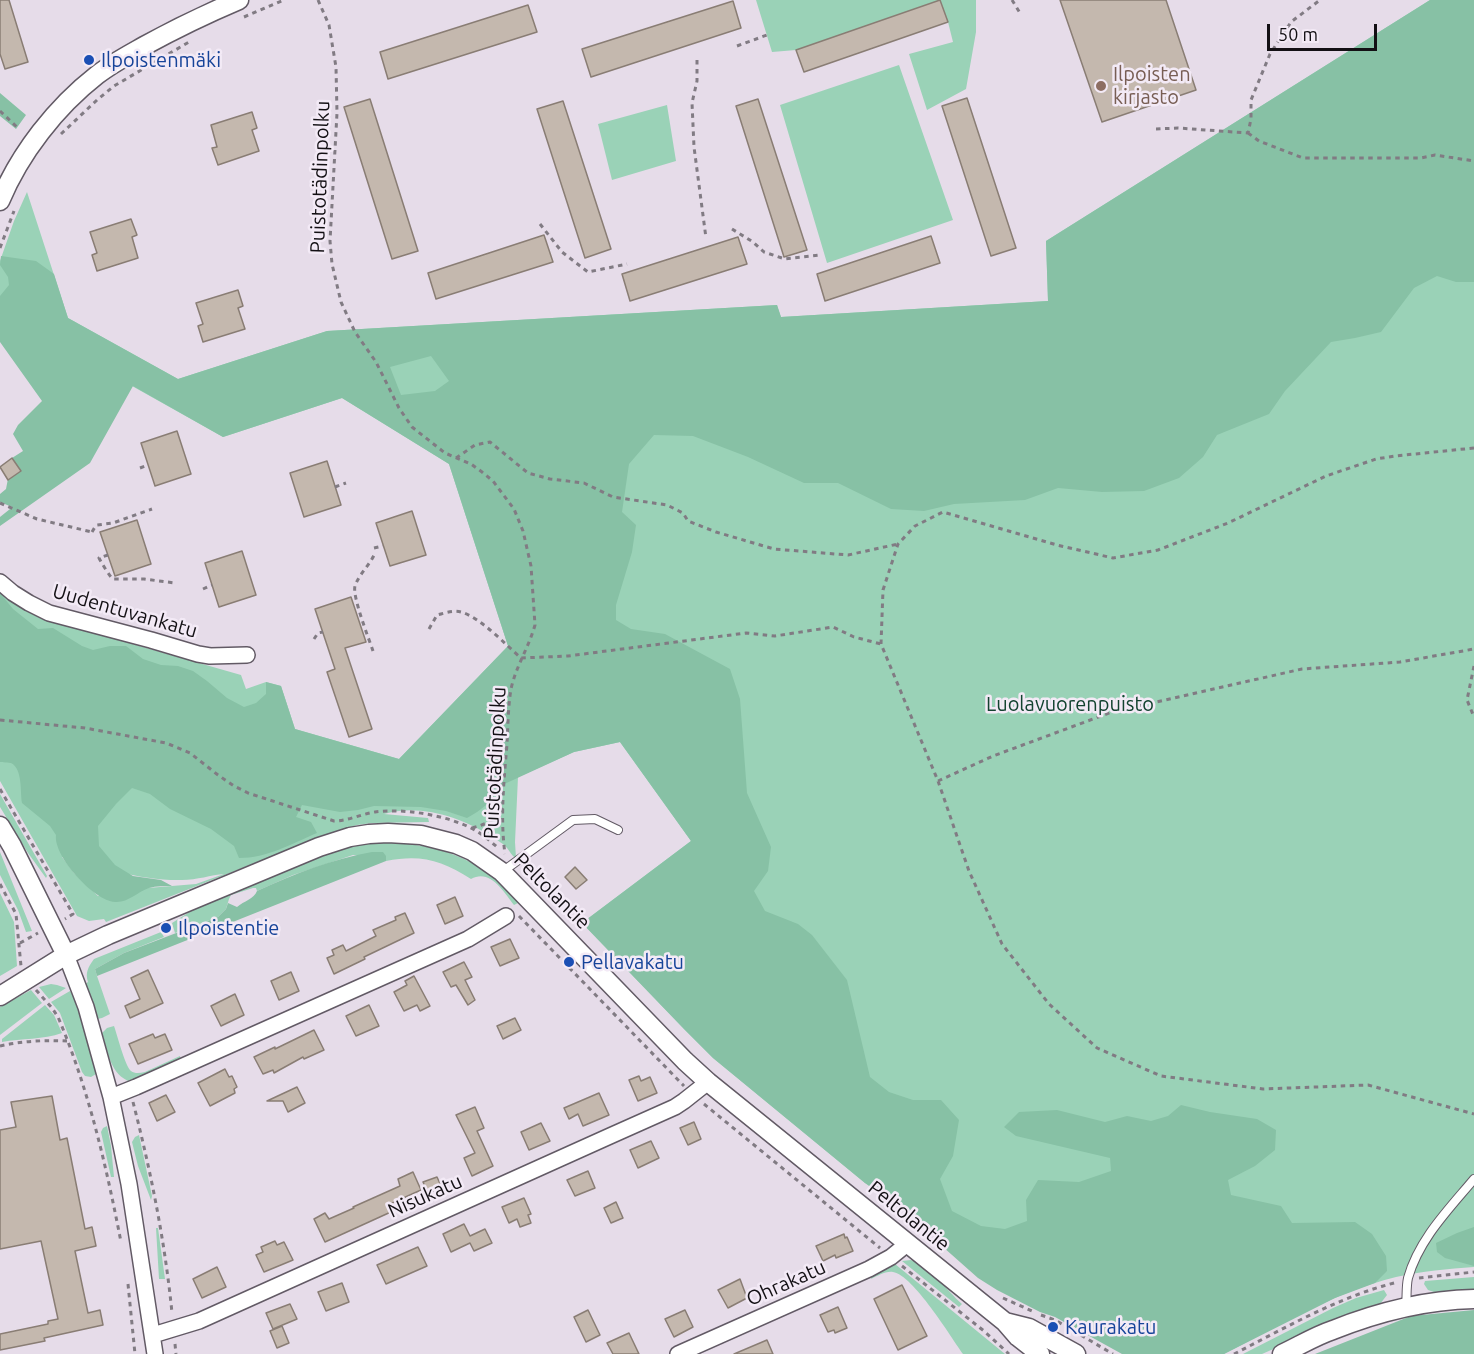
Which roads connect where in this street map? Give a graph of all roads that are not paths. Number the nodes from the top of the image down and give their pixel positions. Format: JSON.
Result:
{"nodes":[{"id":1,"x":240,"y":9,"type":"edge"},
{"id":2,"x":9,"y":202,"type":"edge"},
{"id":3,"x":0,"y":582,"type":"edge"},
{"id":4,"x":247,"y":655,"type":"dead end"},
{"id":5,"x":0,"y":826,"type":"edge"},
{"id":6,"x":618,"y":830,"type":"dead end"},
{"id":7,"x":508,"y":863,"type":"junction"},
{"id":8,"x":506,"y":916,"type":"dead end"},
{"id":9,"x":66,"y":955,"type":"junction"},
{"id":10,"x":0,"y":996,"type":"edge"},
{"id":11,"x":708,"y":1082,"type":"junction"},
{"id":12,"x":111,"y":1097,"type":"junction"},
{"id":13,"x":1474,"y":1179,"type":"edge"},
{"id":14,"x":907,"y":1244,"type":"junction"},
{"id":15,"x":1474,"y":1299,"type":"edge"},
{"id":16,"x":1406,"y":1307,"type":"junction"},
{"id":17,"x":999,"y":1327,"type":"junction"},
{"id":18,"x":153,"y":1335,"type":"junction"},
{"id":19,"x":154,"y":1354,"type":"edge"},
{"id":20,"x":678,"y":1354,"type":"edge"},
{"id":21,"x":1040,"y":1354,"type":"edge"},
{"id":22,"x":1076,"y":1354,"type":"edge"},
{"id":23,"x":1282,"y":1354,"type":"edge"}],
"edges":[{"from":1,"to":2,"type":"street"},
{"from":3,"to":4,"type":"street","name":"Uudentuvankatu"},
{"from":5,"to":9,"type":"street"},
{"from":6,"to":7,"type":"lane"},
{"from":7,"to":9,"type":"street","name":"Peltolantie"},
{"from":7,"to":11,"type":"street","name":"Peltolantie"},
{"from":8,"to":12,"type":"street"},
{"from":9,"to":10,"type":"street","name":"Peltolantie"},
{"from":9,"to":12,"type":"street"},
{"from":11,"to":14,"type":"street","name":"Peltolantie"},
{"from":11,"to":18,"type":"street","name":"Nisukatu"},
{"from":12,"to":18,"type":"street"},
{"from":13,"to":16,"type":"lane"},
{"from":14,"to":17,"type":"street","name":"Peltolantie"},
{"from":14,"to":20,"type":"street","name":"Ohrakatu"},
{"from":15,"to":16,"type":"street"},
{"from":16,"to":23,"type":"street"},
{"from":17,"to":21,"type":"street","name":"Peltolantie"},
{"from":17,"to":22,"type":"street","name":"Peltolantie"},
{"from":18,"to":19,"type":"street"}]}
